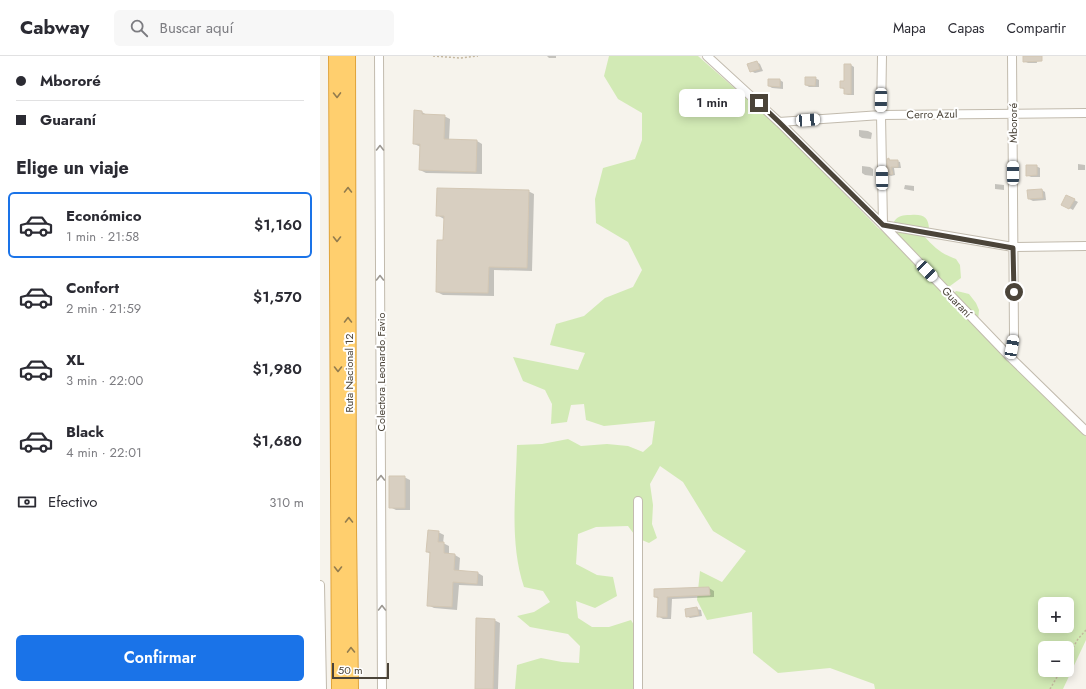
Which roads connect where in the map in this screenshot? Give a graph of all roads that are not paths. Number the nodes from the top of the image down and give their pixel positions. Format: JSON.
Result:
{"nodes":[{"id":1,"x":336,"y":56,"type":"edge"},
{"id":2,"x":348,"y":56,"type":"edge"},
{"id":3,"x":379,"y":56,"type":"edge"},
{"id":4,"x":707,"y":56,"type":"edge"},
{"id":5,"x":882,"y":56,"type":"edge"},
{"id":6,"x":1012,"y":56,"type":"edge"},
{"id":7,"x":1086,"y":113,"type":"edge"},
{"id":8,"x":1013,"y":114,"type":"junction"},
{"id":9,"x":881,"y":115,"type":"junction"},
{"id":10,"x":779,"y":122,"type":"junction"},
{"id":11,"x":883,"y":225,"type":"junction"},
{"id":12,"x":1086,"y":246,"type":"edge"},
{"id":13,"x":1013,"y":248,"type":"junction"},
{"id":14,"x":1010,"y":357,"type":"junction"},
{"id":15,"x":1086,"y":431,"type":"edge"},
{"id":16,"x":638,"y":500,"type":"dead end"},
{"id":17,"x":320,"y":585,"type":"edge"},
{"id":18,"x":320,"y":621,"type":"edge"},
{"id":19,"x":322,"y":689,"type":"edge"},
{"id":20,"x":339,"y":689,"type":"edge"},
{"id":21,"x":351,"y":689,"type":"edge"},
{"id":22,"x":382,"y":689,"type":"edge"},
{"id":23,"x":638,"y":689,"type":"edge"}],
"edges":[{"from":1,"to":20,"type":"highway","name":"Ruta Nacional 12","one_way":true},
{"from":21,"to":2,"type":"highway","name":"Ruta Nacional 12","one_way":true},
{"from":22,"to":3,"type":"street","name":"Colectora Leonardo Favio","one_way":true},
{"from":4,"to":10,"type":"street","name":"Guaraní"},
{"from":5,"to":9,"type":"street"},
{"from":6,"to":8,"type":"street","name":"Mbororé"},
{"from":7,"to":8,"type":"street","name":"Cerro Azul"},
{"from":8,"to":9,"type":"street","name":"Cerro Azul"},
{"from":8,"to":13,"type":"street","name":"Mbororé"},
{"from":9,"to":10,"type":"street","name":"Cerro Azul"},
{"from":9,"to":11,"type":"street"},
{"from":10,"to":11,"type":"street","name":"Guaraní"},
{"from":11,"to":13,"type":"street"},
{"from":11,"to":14,"type":"street","name":"Guaraní"},
{"from":12,"to":13,"type":"street"},
{"from":13,"to":14,"type":"street","name":"Mbororé"},
{"from":14,"to":15,"type":"street","name":"Guaraní"},
{"from":16,"to":23,"type":"street"},
{"from":17,"to":18,"type":"street"},
{"from":18,"to":19,"type":"street"}]}
